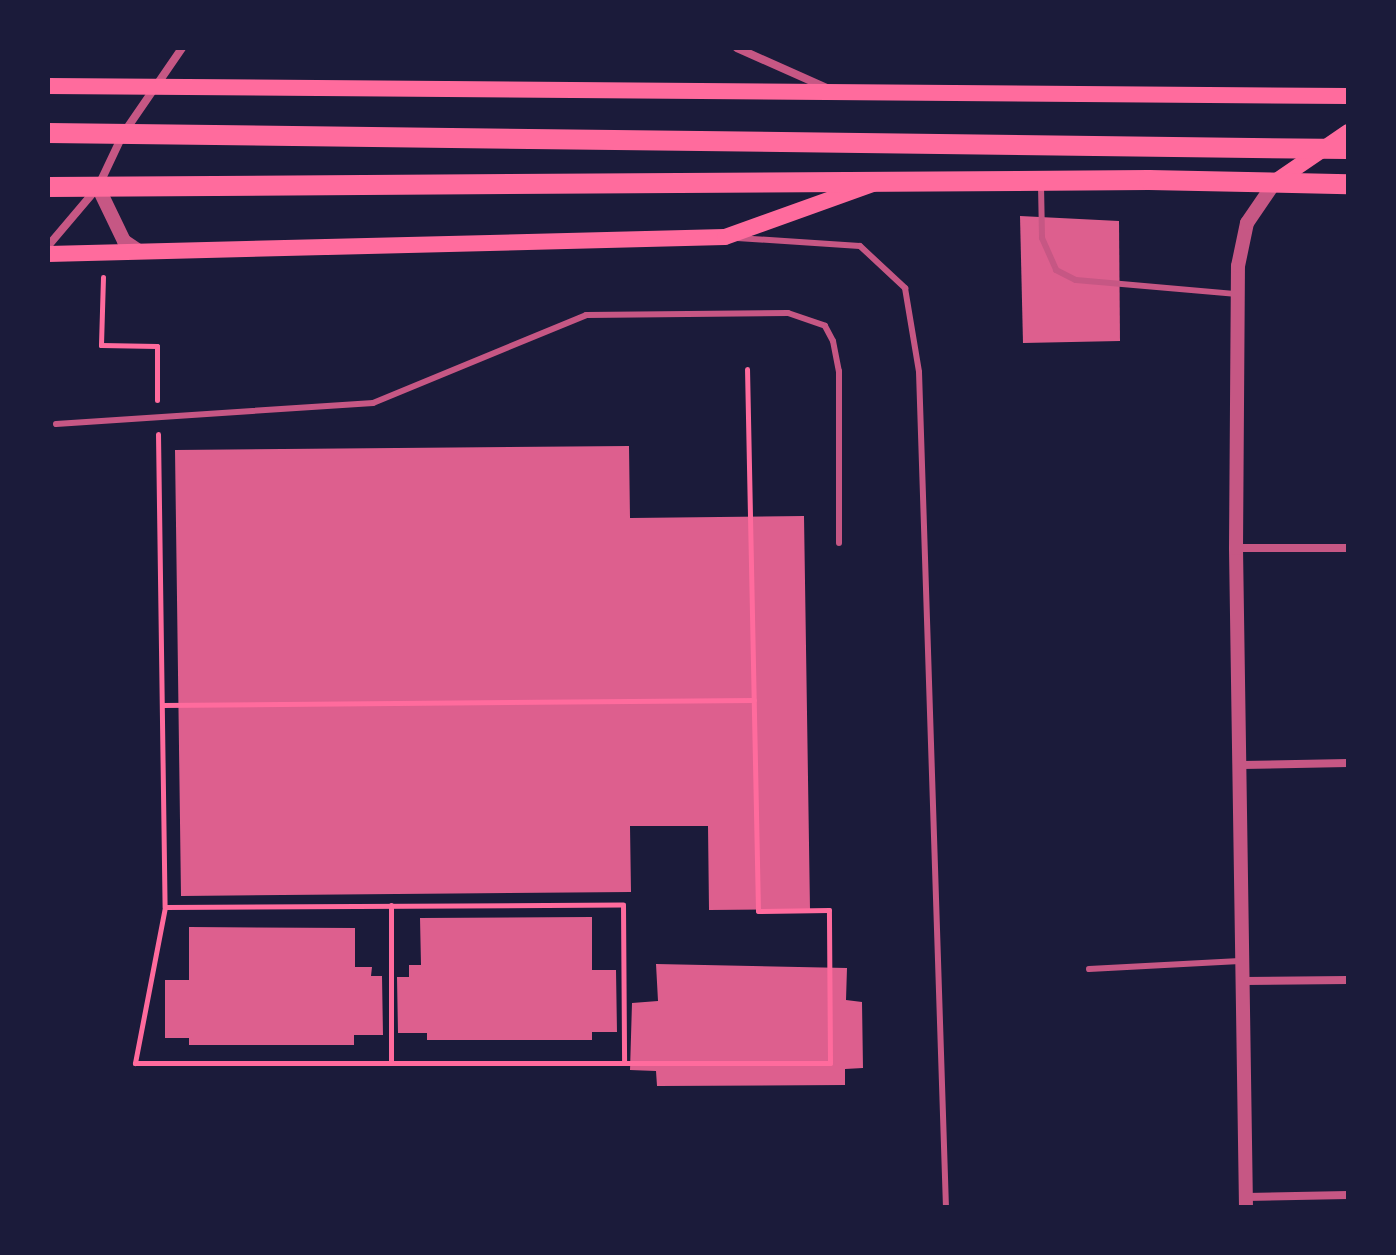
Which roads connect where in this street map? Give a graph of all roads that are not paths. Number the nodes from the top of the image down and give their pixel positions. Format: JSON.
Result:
{"nodes":[{"id":1,"x":182,"y":48,"type":"edge"},
{"id":2,"x":737,"y":48,"type":"edge"},
{"id":3,"x":48,"y":86,"type":"edge"},
{"id":4,"x":156,"y":86,"type":"junction"},
{"id":5,"x":828,"y":88,"type":"junction"},
{"id":6,"x":1348,"y":96,"type":"edge"},
{"id":7,"x":1348,"y":132,"type":"edge"},
{"id":8,"x":48,"y":133,"type":"edge"},
{"id":9,"x":123,"y":134,"type":"junction"},
{"id":10,"x":1321,"y":149,"type":"junction"},
{"id":11,"x":1348,"y":149,"type":"edge"},
{"id":12,"x":1040,"y":181,"type":"junction"},
{"id":13,"x":879,"y":182,"type":"junction"},
{"id":14,"x":1275,"y":182,"type":"junction"},
{"id":15,"x":48,"y":187,"type":"edge"},
{"id":16,"x":98,"y":187,"type":"junction"},
{"id":17,"x":1343,"y":187,"type":"edge"},
{"id":18,"x":725,"y":237,"type":"junction"},
{"id":19,"x":48,"y":246,"type":"edge"},
{"id":20,"x":139,"y":251,"type":"junction"},
{"id":21,"x":48,"y":254,"type":"edge"},
{"id":22,"x":1238,"y":294,"type":"junction"},
{"id":23,"x":56,"y":424,"type":"dead end"},
{"id":24,"x":839,"y":543,"type":"dead end"},
{"id":25,"x":1236,"y":548,"type":"junction"},
{"id":26,"x":1348,"y":548,"type":"edge"},
{"id":27,"x":1348,"y":763,"type":"edge"},
{"id":28,"x":1242,"y":765,"type":"junction"},
{"id":29,"x":1243,"y":960,"type":"junction"},
{"id":30,"x":1089,"y":969,"type":"dead end"},
{"id":31,"x":1348,"y":980,"type":"edge"},
{"id":32,"x":1244,"y":981,"type":"junction"},
{"id":33,"x":1348,"y":1195,"type":"edge"},
{"id":34,"x":1246,"y":1202,"type":"edge"},
{"id":35,"x":946,"y":1207,"type":"edge"}],
"edges":[{"from":1,"to":4,"type":"street"},
{"from":2,"to":5,"type":"street"},
{"from":3,"to":4,"type":"main road"},
{"from":4,"to":5,"type":"main road"},
{"from":4,"to":9,"type":"street"},
{"from":5,"to":6,"type":"main road"},
{"from":7,"to":10,"type":"main road"},
{"from":8,"to":9,"type":"main road"},
{"from":9,"to":10,"type":"main road"},
{"from":9,"to":16,"type":"street"},
{"from":10,"to":11,"type":"main road"},
{"from":10,"to":14,"type":"main road"},
{"from":12,"to":13,"type":"main road"},
{"from":12,"to":14,"type":"main road"},
{"from":12,"to":22,"type":"lane"},
{"from":13,"to":16,"type":"main road"},
{"from":13,"to":18,"type":"main road"},
{"from":14,"to":17,"type":"main road"},
{"from":14,"to":22,"type":"street"},
{"from":15,"to":16,"type":"main road"},
{"from":16,"to":19,"type":"street"},
{"from":16,"to":20,"type":"street"},
{"from":18,"to":20,"type":"main road"},
{"from":18,"to":35,"type":"lane"},
{"from":20,"to":21,"type":"main road"},
{"from":22,"to":25,"type":"street"},
{"from":23,"to":24,"type":"lane"},
{"from":25,"to":26,"type":"street"},
{"from":25,"to":28,"type":"street"},
{"from":27,"to":28,"type":"street"},
{"from":28,"to":29,"type":"street"},
{"from":29,"to":30,"type":"lane"},
{"from":29,"to":32,"type":"street"},
{"from":31,"to":32,"type":"street"},
{"from":32,"to":34,"type":"street"},
{"from":33,"to":34,"type":"street"}]}
